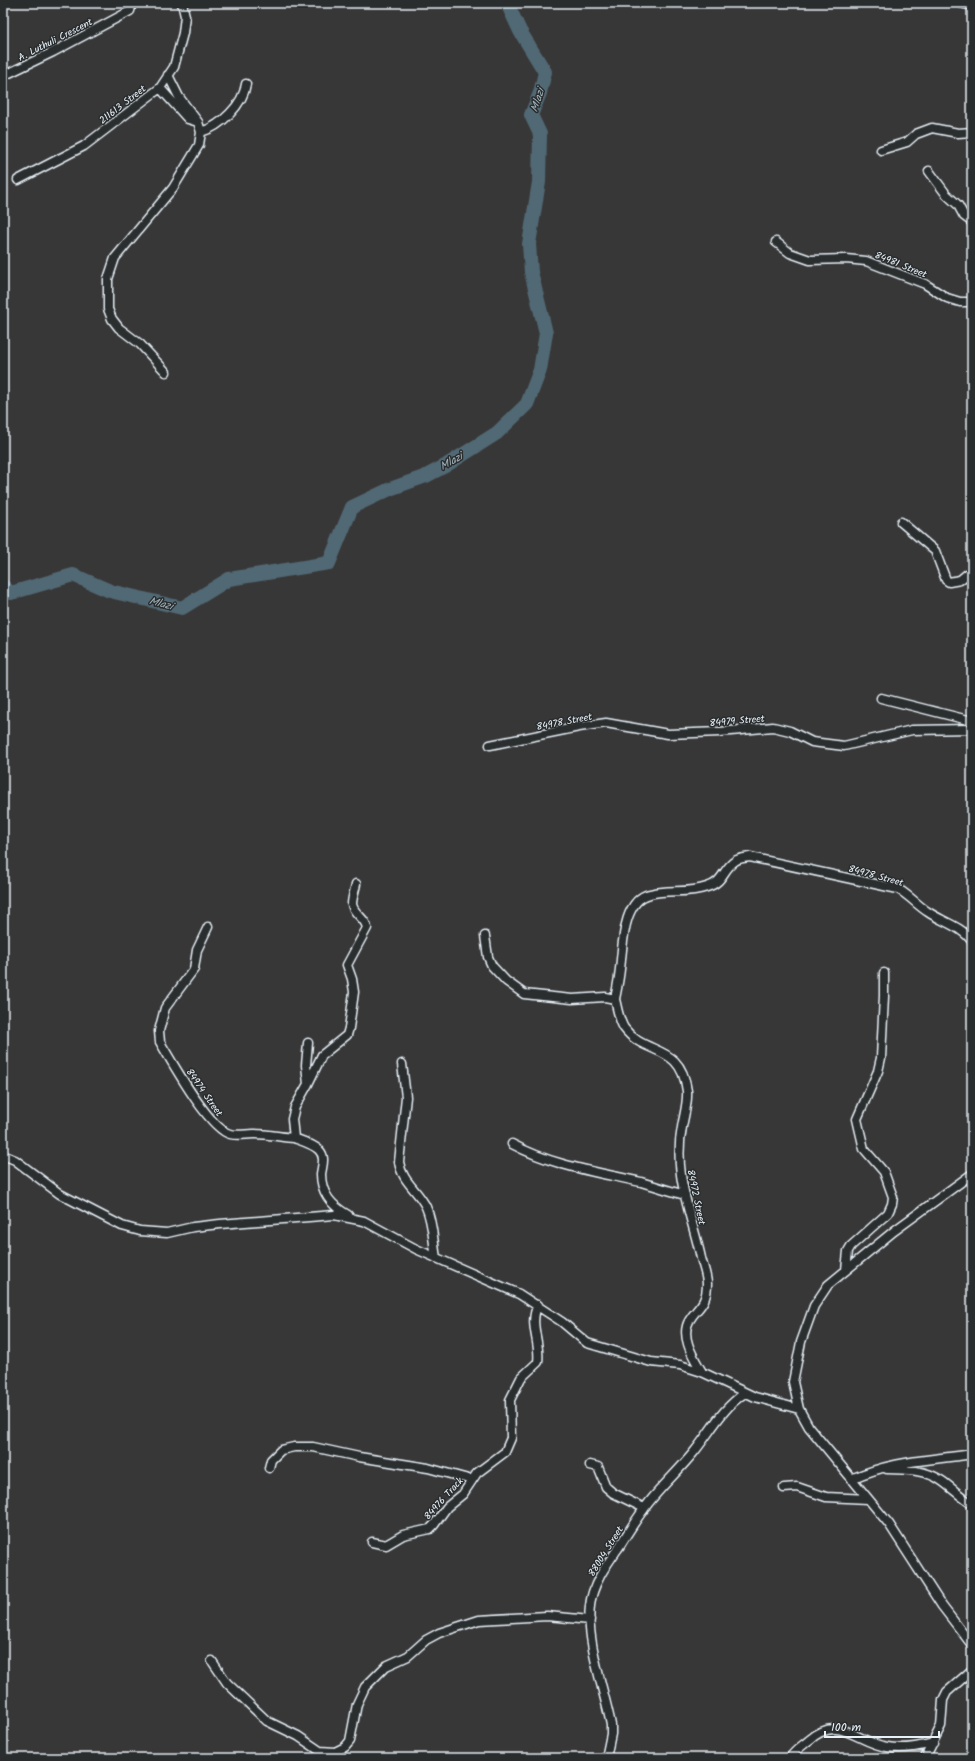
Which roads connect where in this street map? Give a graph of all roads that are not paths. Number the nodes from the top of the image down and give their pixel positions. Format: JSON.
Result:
{"nodes":[{"id":1,"x":132,"y":3,"type":"edge"},
{"id":2,"x":182,"y":3,"type":"edge"},
{"id":3,"x":960,"y":3,"type":"edge"},
{"id":4,"x":972,"y":6,"type":"edge"},
{"id":5,"x":168,"y":75,"type":"junction"},
{"id":6,"x":3,"y":76,"type":"edge"},
{"id":7,"x":246,"y":84,"type":"dead end"},
{"id":8,"x":160,"y":88,"type":"junction"},
{"id":9,"x":198,"y":122,"type":"junction"},
{"id":10,"x":200,"y":132,"type":"junction"},
{"id":11,"x":972,"y":132,"type":"edge"},
{"id":12,"x":881,"y":150,"type":"dead end"},
{"id":13,"x":929,"y":171,"type":"dead end"},
{"id":14,"x":18,"y":180,"type":"dead end"},
{"id":15,"x":972,"y":222,"type":"edge"},
{"id":16,"x":776,"y":242,"type":"dead end"},
{"id":17,"x":972,"y":302,"type":"edge"},
{"id":18,"x":166,"y":372,"type":"dead end"},
{"id":19,"x":901,"y":522,"type":"dead end"},
{"id":20,"x":972,"y":570,"type":"edge"},
{"id":21,"x":881,"y":698,"type":"dead end"},
{"id":22,"x":972,"y":721,"type":"edge"},
{"id":23,"x":643,"y":729,"type":"joint"},
{"id":24,"x":972,"y":729,"type":"edge"},
{"id":25,"x":490,"y":745,"type":"dead end"},
{"id":26,"x":356,"y":884,"type":"dead end"},
{"id":27,"x":208,"y":927,"type":"dead end"},
{"id":28,"x":485,"y":936,"type":"dead end"},
{"id":29,"x":972,"y":941,"type":"edge"},
{"id":30,"x":884,"y":973,"type":"dead end"},
{"id":31,"x":616,"y":999,"type":"junction"},
{"id":32,"x":308,"y":1044,"type":"dead end"},
{"id":33,"x":402,"y":1064,"type":"dead end"},
{"id":34,"x":308,"y":1084,"type":"junction"},
{"id":35,"x":294,"y":1138,"type":"junction"},
{"id":36,"x":512,"y":1144,"type":"dead end"},
{"id":37,"x":3,"y":1155,"type":"edge"},
{"id":38,"x":972,"y":1174,"type":"edge"},
{"id":39,"x":684,"y":1195,"type":"junction"},
{"id":40,"x":351,"y":1217,"type":"junction"},
{"id":41,"x":436,"y":1258,"type":"junction"},
{"id":42,"x":846,"y":1270,"type":"junction"},
{"id":43,"x":538,"y":1304,"type":"junction"},
{"id":44,"x":702,"y":1372,"type":"junction"},
{"id":45,"x":744,"y":1393,"type":"junction"},
{"id":46,"x":799,"y":1409,"type":"junction"},
{"id":47,"x":972,"y":1454,"type":"edge"},
{"id":48,"x":590,"y":1465,"type":"dead end"},
{"id":49,"x":269,"y":1468,"type":"dead end"},
{"id":50,"x":874,"y":1469,"type":"junction"},
{"id":51,"x":851,"y":1479,"type":"junction"},
{"id":52,"x":472,"y":1480,"type":"junction"},
{"id":53,"x":784,"y":1488,"type":"dead end"},
{"id":54,"x":868,"y":1498,"type":"junction"},
{"id":55,"x":972,"y":1504,"type":"edge"},
{"id":56,"x":644,"y":1508,"type":"junction"},
{"id":57,"x":372,"y":1542,"type":"dead end"},
{"id":58,"x":590,"y":1620,"type":"junction"},
{"id":59,"x":972,"y":1645,"type":"edge"},
{"id":60,"x":212,"y":1661,"type":"dead end"},
{"id":61,"x":972,"y":1670,"type":"edge"},
{"id":62,"x":933,"y":1743,"type":"junction"},
{"id":63,"x":606,"y":1758,"type":"edge"},
{"id":64,"x":790,"y":1758,"type":"edge"},
{"id":65,"x":924,"y":1758,"type":"edge"}],
"edges":[{"from":1,"to":6,"type":"street","name":"A. Luthuli Crescent"},
{"from":2,"to":5,"type":"street","name":"211613 Street"},
{"from":3,"to":4,"type":"street"},
{"from":5,"to":8,"type":"street","name":"211613 Street"},
{"from":5,"to":9,"type":"street"},
{"from":7,"to":10,"type":"street"},
{"from":8,"to":9,"type":"street"},
{"from":8,"to":14,"type":"street","name":"211613 Street"},
{"from":9,"to":10,"type":"street"},
{"from":10,"to":18,"type":"street"},
{"from":11,"to":12,"type":"street"},
{"from":13,"to":15,"type":"street"},
{"from":16,"to":17,"type":"street","name":"84981 Street"},
{"from":19,"to":20,"type":"street"},
{"from":21,"to":22,"type":"street"},
{"from":23,"to":24,"type":"street","name":"84979 Street"},
{"from":23,"to":25,"type":"street","name":"84978 Street"},
{"from":26,"to":34,"type":"street"},
{"from":27,"to":35,"type":"street","name":"84974 Street"},
{"from":28,"to":31,"type":"street"},
{"from":29,"to":31,"type":"street","name":"84978 Street"},
{"from":30,"to":42,"type":"street"},
{"from":31,"to":39,"type":"street","name":"84972 Street"},
{"from":32,"to":34,"type":"street"},
{"from":33,"to":41,"type":"street"},
{"from":34,"to":35,"type":"street"},
{"from":35,"to":40,"type":"street","name":"84974 Street"},
{"from":36,"to":39,"type":"street"},
{"from":37,"to":40,"type":"street"},
{"from":38,"to":42,"type":"street"},
{"from":39,"to":44,"type":"street","name":"84972 Street"},
{"from":40,"to":41,"type":"street"},
{"from":41,"to":43,"type":"street"},
{"from":42,"to":46,"type":"street"},
{"from":43,"to":44,"type":"street"},
{"from":43,"to":52,"type":"street","name":"84976 Track"},
{"from":44,"to":45,"type":"street"},
{"from":45,"to":46,"type":"street"},
{"from":45,"to":56,"type":"street","name":"88004 Street"},
{"from":46,"to":51,"type":"street"},
{"from":47,"to":50,"type":"street"},
{"from":48,"to":56,"type":"street"},
{"from":49,"to":52,"type":"street"},
{"from":50,"to":51,"type":"street"},
{"from":50,"to":55,"type":"street"},
{"from":51,"to":54,"type":"street"},
{"from":52,"to":57,"type":"street","name":"84976 Track"},
{"from":53,"to":54,"type":"street"},
{"from":54,"to":59,"type":"street"},
{"from":56,"to":58,"type":"street","name":"88004 Street"},
{"from":58,"to":60,"type":"street"},
{"from":58,"to":63,"type":"street","name":"88004 Street"},
{"from":61,"to":62,"type":"street"},
{"from":62,"to":64,"type":"street"},
{"from":62,"to":65,"type":"street"}]}
